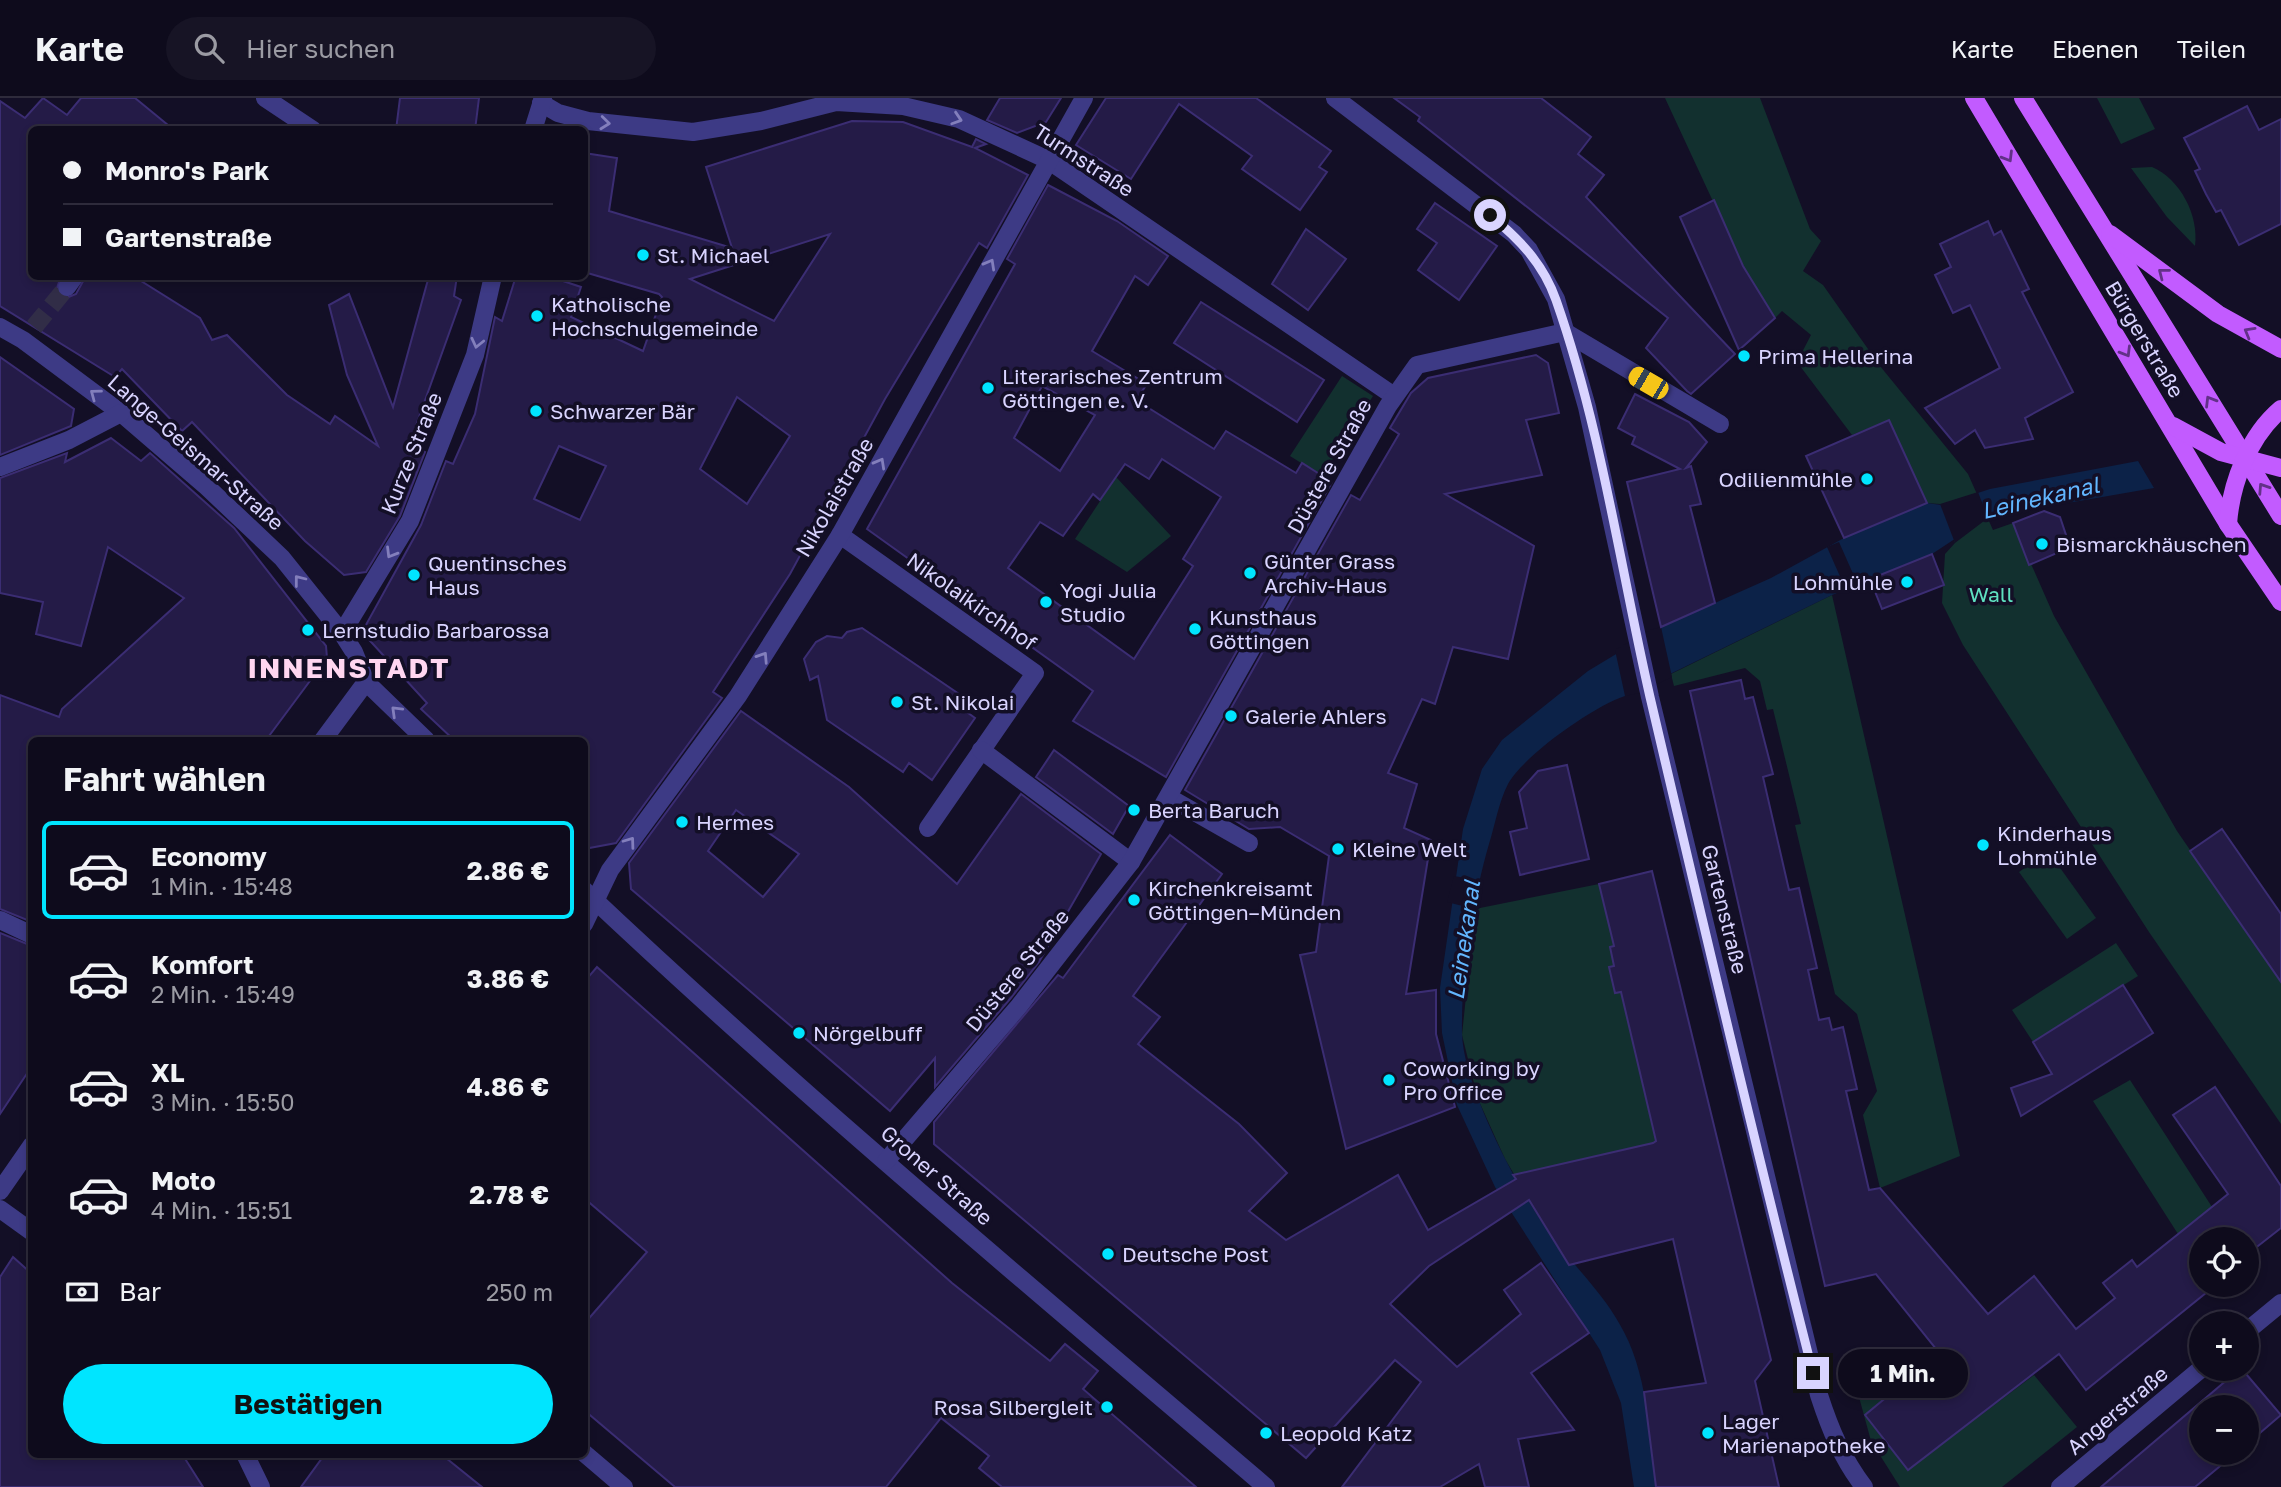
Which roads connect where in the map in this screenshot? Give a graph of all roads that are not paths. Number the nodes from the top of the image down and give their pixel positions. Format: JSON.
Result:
{"nodes":[{"id":1,"x":265,"y":98,"type":"edge"},
{"id":2,"x":1084,"y":98,"type":"edge"},
{"id":3,"x":1335,"y":98,"type":"edge"},
{"id":4,"x":1974,"y":98,"type":"edge"},
{"id":5,"x":2023,"y":98,"type":"edge"},
{"id":6,"x":542,"y":100,"type":"edge"},
{"id":7,"x":307,"y":126,"type":"edge"},
{"id":8,"x":534,"y":126,"type":"edge"},
{"id":9,"x":1048,"y":160,"type":"junction"},
{"id":10,"x":2104,"y":230,"type":"junction"},
{"id":11,"x":492,"y":280,"type":"edge"},
{"id":12,"x":0,"y":327,"type":"edge"},
{"id":13,"x":1565,"y":332,"type":"junction"},
{"id":14,"x":2281,"y":349,"type":"edge"},
{"id":15,"x":1394,"y":396,"type":"junction"},
{"id":16,"x":2281,"y":409,"type":"edge"},
{"id":17,"x":121,"y":413,"type":"junction"},
{"id":18,"x":1720,"y":424,"type":"dead end"},
{"id":19,"x":2170,"y":425,"type":"junction"},
{"id":20,"x":2245,"y":460,"type":"junction"},
{"id":21,"x":0,"y":467,"type":"edge"},
{"id":22,"x":2281,"y":468,"type":"edge"},
{"id":23,"x":2281,"y":516,"type":"edge"},
{"id":24,"x":2228,"y":524,"type":"junction"},
{"id":25,"x":841,"y":535,"type":"junction"},
{"id":26,"x":2281,"y":602,"type":"edge"},
{"id":27,"x":342,"y":634,"type":"junction"},
{"id":28,"x":366,"y":682,"type":"junction"},
{"id":29,"x":325,"y":737,"type":"edge"},
{"id":30,"x":423,"y":737,"type":"edge"},
{"id":31,"x":981,"y":750,"type":"junction"},
{"id":32,"x":1170,"y":798,"type":"junction"},
{"id":33,"x":928,"y":828,"type":"dead end"},
{"id":34,"x":1249,"y":843,"type":"dead end"},
{"id":35,"x":1131,"y":862,"type":"junction"},
{"id":36,"x":590,"y":895,"type":"edge"},
{"id":37,"x":0,"y":920,"type":"edge"},
{"id":38,"x":28,"y":933,"type":"edge"},
{"id":39,"x":28,"y":1151,"type":"edge"},
{"id":40,"x":886,"y":1161,"type":"junction"},
{"id":41,"x":0,"y":1191,"type":"edge"},
{"id":42,"x":0,"y":1209,"type":"edge"},
{"id":43,"x":28,"y":1229,"type":"edge"},
{"id":44,"x":2281,"y":1303,"type":"edge"},
{"id":45,"x":2259,"y":1321,"type":"edge"},
{"id":46,"x":2189,"y":1379,"type":"edge"},
{"id":47,"x":588,"y":1456,"type":"edge"},
{"id":48,"x":247,"y":1458,"type":"edge"},
{"id":49,"x":261,"y":1487,"type":"edge"},
{"id":50,"x":624,"y":1487,"type":"edge"},
{"id":51,"x":1266,"y":1487,"type":"edge"},
{"id":52,"x":1864,"y":1487,"type":"edge"},
{"id":53,"x":2060,"y":1487,"type":"edge"}],
"edges":[{"from":1,"to":7,"type":"street"},
{"from":2,"to":9,"type":"street","name":"Nikolaistraße"},
{"from":3,"to":13,"type":"street","name":"Gartenstraße"},
{"from":4,"to":19,"type":"main road","name":"Bürgerstraße","one_way":true},
{"from":5,"to":10,"type":"main road","name":"Bürgerstraße"},
{"from":6,"to":8,"type":"street"},
{"from":6,"to":9,"type":"street","name":"Turmstraße","one_way":true},
{"from":9,"to":15,"type":"street","name":"Turmstraße"},
{"from":25,"to":9,"type":"street","name":"Nikolaistraße","one_way":true},
{"from":14,"to":10,"type":"main road","one_way":true},
{"from":20,"to":10,"type":"main road","name":"Bürgerstraße","one_way":true},
{"from":11,"to":27,"type":"street","name":"Kurze Straße","one_way":true},
{"from":17,"to":12,"type":"street","name":"Lange-Geismar-Straße","one_way":true},
{"from":13,"to":15,"type":"street","name":"Düstere Straße"},
{"from":13,"to":18,"type":"street"},
{"from":13,"to":52,"type":"street","name":"Gartenstraße"},
{"from":15,"to":32,"type":"street","name":"Düstere Straße"},
{"from":16,"to":20,"type":"main road"},
{"from":17,"to":21,"type":"street"},
{"from":27,"to":17,"type":"street","name":"Lange-Geismar-Straße","one_way":true},
{"from":19,"to":20,"type":"main road"},
{"from":19,"to":24,"type":"main road","name":"Bürgerstraße"},
{"from":20,"to":22,"type":"main road"},
{"from":23,"to":20,"type":"main road","name":"Bürgerstraße","one_way":true},
{"from":20,"to":24,"type":"main road"},
{"from":24,"to":26,"type":"main road","name":"Bürgerstraße"},
{"from":25,"to":31,"type":"street","name":"Nikolaikirchhof"},
{"from":36,"to":25,"type":"street","name":"Nikolaistraße","one_way":true},
{"from":27,"to":28,"type":"street"},
{"from":28,"to":29,"type":"street"},
{"from":30,"to":28,"type":"street","one_way":true},
{"from":31,"to":33,"type":"street","name":"Nikolaikirchhof"},
{"from":31,"to":35,"type":"street"},
{"from":32,"to":34,"type":"street"},
{"from":32,"to":35,"type":"street","name":"Düstere Straße"},
{"from":35,"to":40,"type":"street","name":"Düstere Straße"},
{"from":36,"to":40,"type":"street","name":"Groner Straße"},
{"from":37,"to":38,"type":"street"},
{"from":39,"to":41,"type":"street"},
{"from":40,"to":51,"type":"street","name":"Groner Straße"},
{"from":42,"to":43,"type":"street"},
{"from":44,"to":45,"type":"street"},
{"from":46,"to":53,"type":"street","name":"Angerstraße"},
{"from":47,"to":50,"type":"street"},
{"from":48,"to":49,"type":"street"}]}
